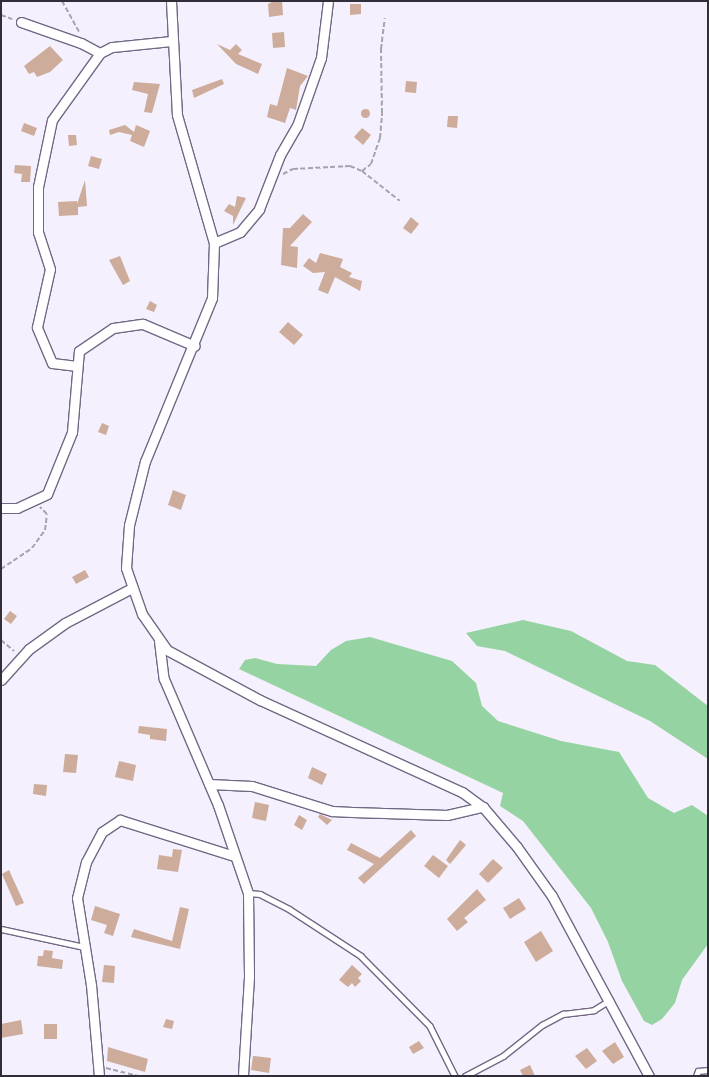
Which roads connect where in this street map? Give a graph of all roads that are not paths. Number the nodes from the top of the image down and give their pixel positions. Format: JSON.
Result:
{"nodes":[{"id":1,"x":171,"y":1,"type":"edge"},
{"id":2,"x":328,"y":1,"type":"edge"},
{"id":3,"x":21,"y":22,"type":"road end"},
{"id":4,"x":172,"y":41,"type":"junction"},
{"id":5,"x":100,"y":53,"type":"junction"},
{"id":6,"x":214,"y":242,"type":"junction"},
{"id":7,"x":195,"y":346,"type":"junction"},
{"id":8,"x":77,"y":366,"type":"junction"},
{"id":9,"x":1,"y":508,"type":"edge"},
{"id":10,"x":132,"y":588,"type":"junction"},
{"id":11,"x":159,"y":640,"type":"junction"},
{"id":12,"x":1,"y":680,"type":"edge"},
{"id":13,"x":209,"y":784,"type":"junction"},
{"id":14,"x":483,"y":807,"type":"junction"},
{"id":15,"x":234,"y":856,"type":"junction"},
{"id":16,"x":248,"y":893,"type":"junction"},
{"id":17,"x":1,"y":929,"type":"edge"},
{"id":18,"x":84,"y":948,"type":"junction"},
{"id":19,"x":610,"y":1000,"type":"junction"},
{"id":20,"x":708,"y":1070,"type":"edge"},
{"id":21,"x":99,"y":1071,"type":"edge"},
{"id":22,"x":243,"y":1076,"type":"edge"},
{"id":23,"x":455,"y":1076,"type":"edge"},
{"id":24,"x":465,"y":1076,"type":"edge"},
{"id":25,"x":649,"y":1076,"type":"edge"},
{"id":26,"x":696,"y":1076,"type":"edge"}],
"edges":[{"from":1,"to":4,"type":"street"},
{"from":2,"to":6,"type":"street"},
{"from":3,"to":5,"type":"street"},
{"from":4,"to":5,"type":"street"},
{"from":4,"to":6,"type":"street"},
{"from":5,"to":8,"type":"street"},
{"from":6,"to":7,"type":"street"},
{"from":7,"to":8,"type":"street"},
{"from":7,"to":10,"type":"street"},
{"from":8,"to":9,"type":"street"},
{"from":10,"to":11,"type":"street"},
{"from":10,"to":12,"type":"street"},
{"from":11,"to":13,"type":"street"},
{"from":11,"to":14,"type":"street"},
{"from":13,"to":14,"type":"street"},
{"from":13,"to":15,"type":"street"},
{"from":14,"to":19,"type":"street"},
{"from":15,"to":16,"type":"street"},
{"from":15,"to":18,"type":"street"},
{"from":16,"to":22,"type":"street"},
{"from":16,"to":23,"type":"lane"},
{"from":17,"to":18,"type":"lane"},
{"from":18,"to":21,"type":"street"},
{"from":19,"to":24,"type":"lane"},
{"from":19,"to":25,"type":"street"},
{"from":20,"to":26,"type":"lane"}]}
